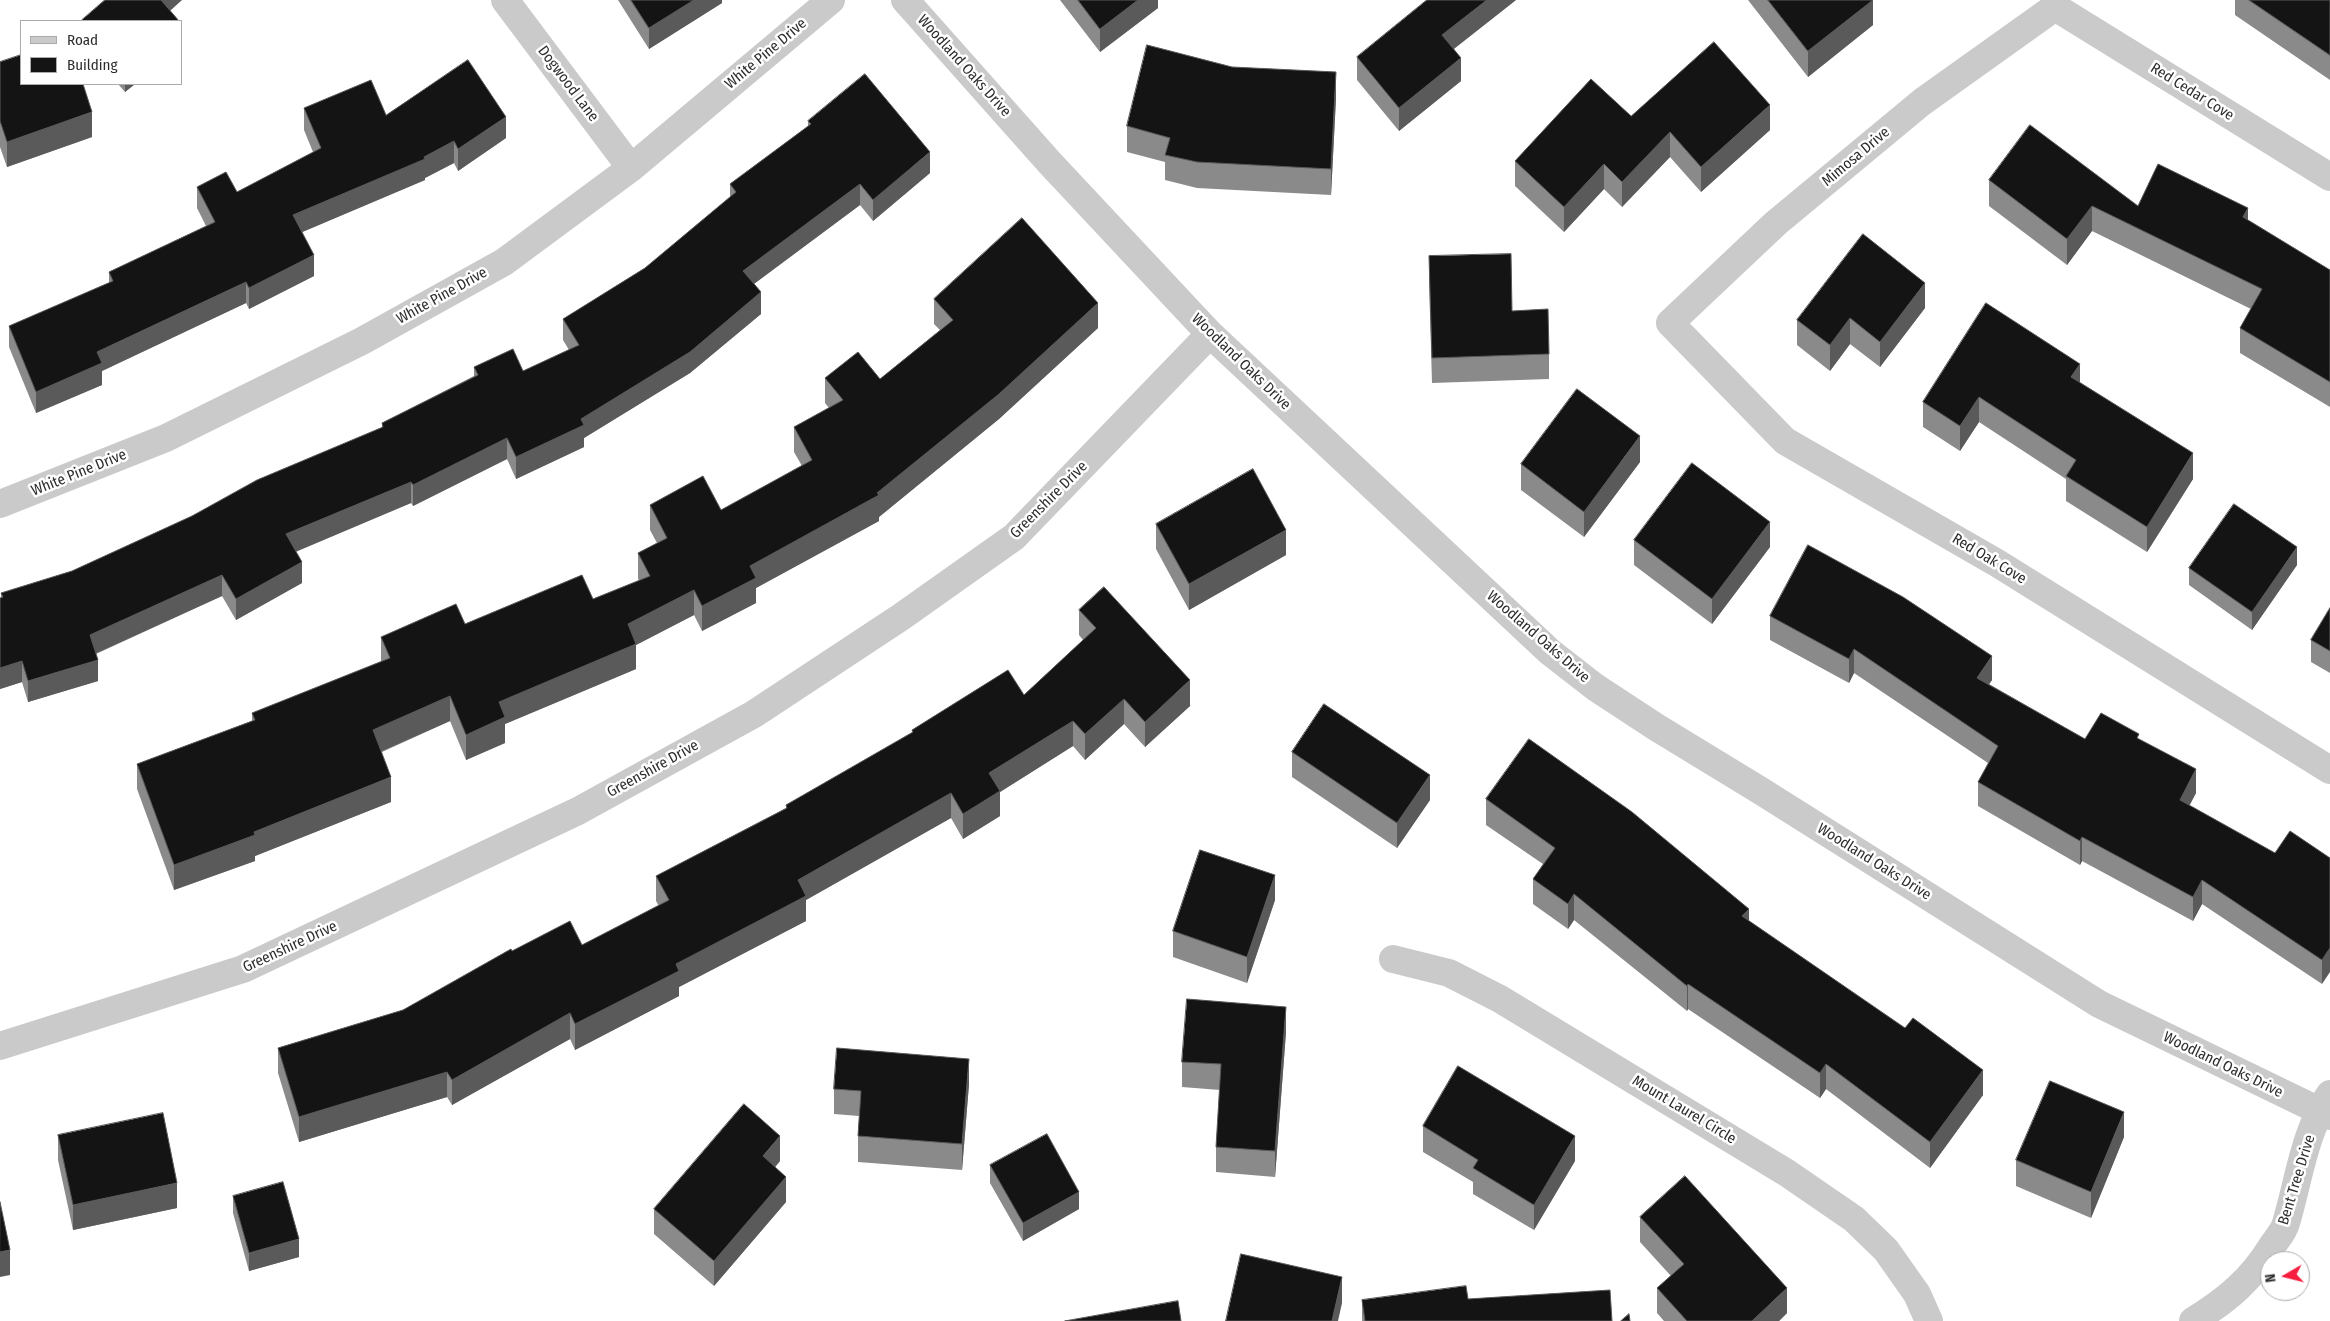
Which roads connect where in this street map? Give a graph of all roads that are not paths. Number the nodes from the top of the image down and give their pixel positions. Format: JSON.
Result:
{"nodes":[{"id":1,"x":505,"y":0,"type":"edge"},
{"id":2,"x":831,"y":0,"type":"edge"},
{"id":3,"x":905,"y":0,"type":"edge"},
{"id":4,"x":2054,"y":7,"type":"joint"},
{"id":5,"x":631,"y":168,"type":"junction"},
{"id":6,"x":2330,"y":177,"type":"edge"},
{"id":7,"x":1670,"y":323,"type":"joint"},
{"id":8,"x":1210,"y":334,"type":"junction"},
{"id":9,"x":0,"y":504,"type":"edge"},
{"id":10,"x":2330,"y":770,"type":"edge"},
{"id":11,"x":1392,"y":959,"type":"dead end"},
{"id":12,"x":0,"y":1046,"type":"edge"},
{"id":13,"x":2326,"y":1107,"type":"edge"},
{"id":14,"x":1930,"y":1321,"type":"edge"},
{"id":15,"x":2193,"y":1321,"type":"edge"}],
"edges":[{"from":1,"to":5,"type":"street","name":"Dogwood Lane"},
{"from":2,"to":5,"type":"street","name":"White Pine Drive"},
{"from":3,"to":8,"type":"street","name":"Woodland Oaks Drive"},
{"from":4,"to":6,"type":"street","name":"Red Cedar Cove"},
{"from":4,"to":7,"type":"street","name":"Mimosa Drive"},
{"from":5,"to":9,"type":"street","name":"White Pine Drive"},
{"from":7,"to":10,"type":"street","name":"Red Oak Cove"},
{"from":8,"to":12,"type":"street","name":"Greenshire Drive"},
{"from":8,"to":13,"type":"street","name":"Woodland Oaks Drive"},
{"from":11,"to":14,"type":"street","name":"Mount Laurel Circle"},
{"from":13,"to":15,"type":"street","name":"Bent Tree Drive"}]}
